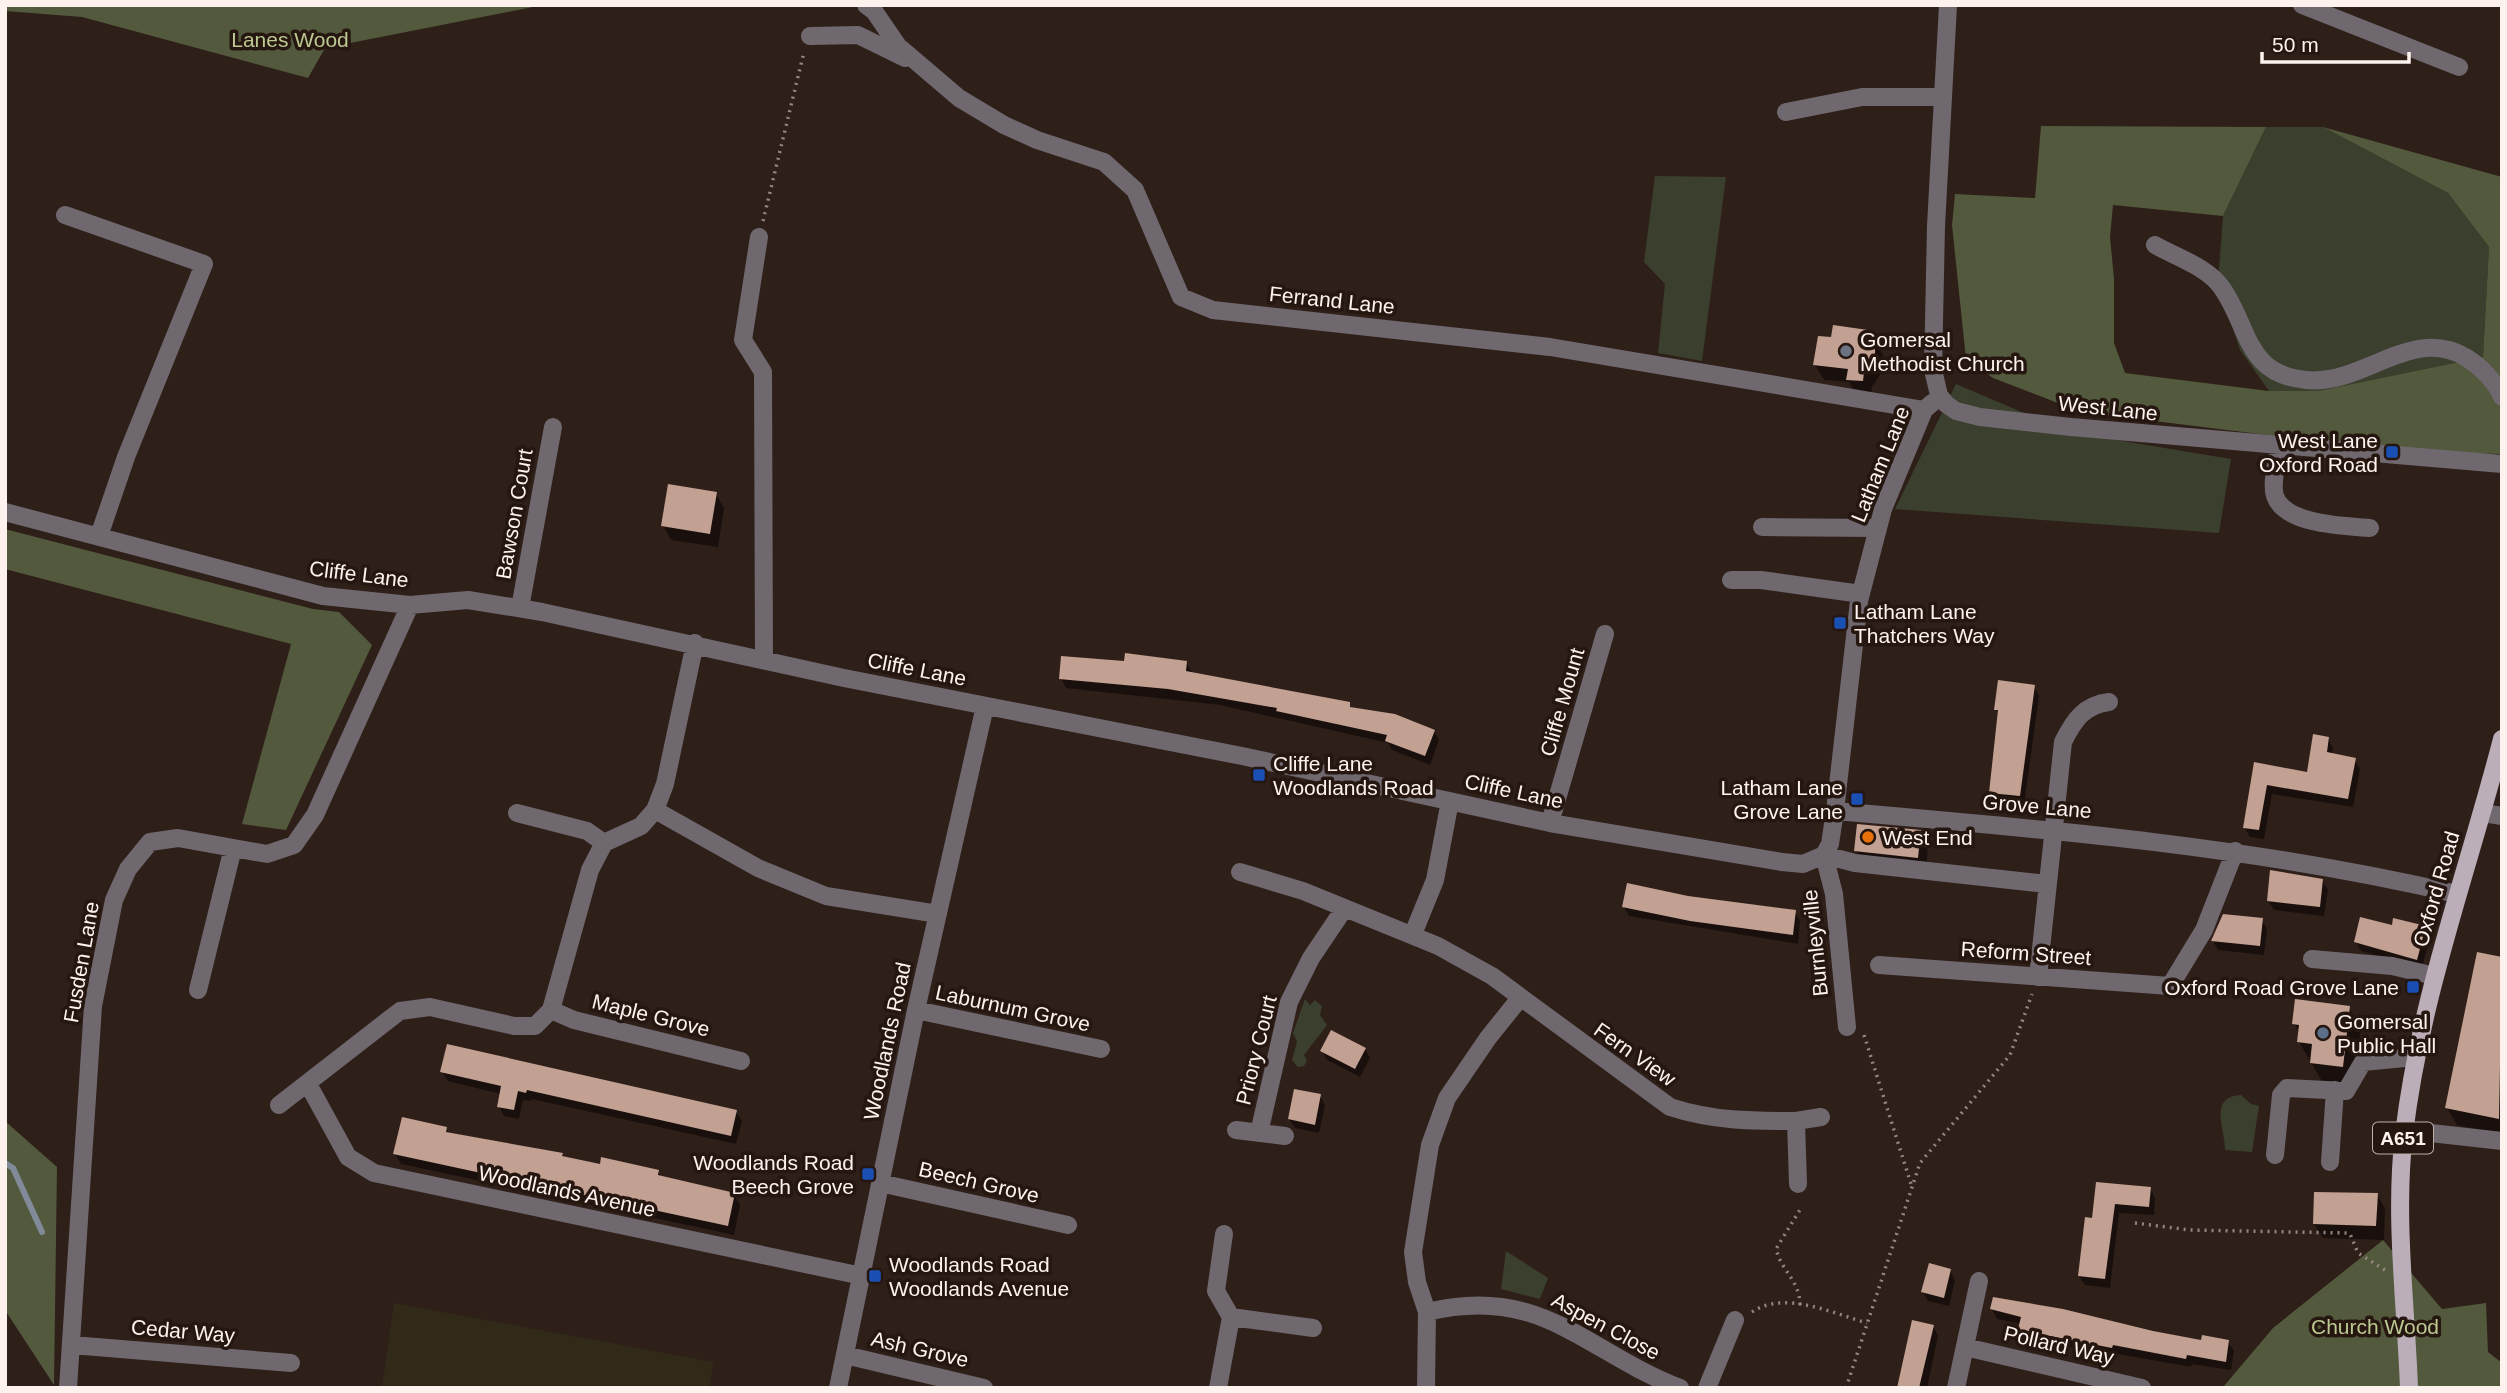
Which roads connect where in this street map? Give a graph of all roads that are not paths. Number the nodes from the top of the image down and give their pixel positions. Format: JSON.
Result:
{"nodes":[{"id":1,"x":866,"y":5,"type":"edge"},
{"id":2,"x":1948,"y":5,"type":"edge"},
{"id":3,"x":2302,"y":5,"type":"edge"},
{"id":4,"x":810,"y":36,"type":"road end"},
{"id":5,"x":917,"y":64,"type":"junction"},
{"id":6,"x":2459,"y":67,"type":"dead end"},
{"id":7,"x":1943,"y":97,"type":"junction"},
{"id":8,"x":1786,"y":112,"type":"dead end"},
{"id":9,"x":65,"y":215,"type":"dead end"},
{"id":10,"x":759,"y":237,"type":"road end"},
{"id":11,"x":2155,"y":246,"type":"dead end"},
{"id":12,"x":1939,"y":395,"type":"junction"},
{"id":13,"x":2502,"y":397,"type":"edge"},
{"id":14,"x":1924,"y":410,"type":"junction"},
{"id":15,"x":553,"y":426,"type":"dead end"},
{"id":16,"x":2278,"y":447,"type":"junction"},
{"id":17,"x":2502,"y":464,"type":"edge"},
{"id":18,"x":5,"y":512,"type":"edge"},
{"id":19,"x":1762,"y":527,"type":"dead end"},
{"id":20,"x":1877,"y":528,"type":"junction"},
{"id":21,"x":2370,"y":528,"type":"dead end"},
{"id":22,"x":99,"y":536,"type":"junction"},
{"id":23,"x":1731,"y":580,"type":"dead end"},
{"id":24,"x":1861,"y":594,"type":"junction"},
{"id":25,"x":410,"y":605,"type":"junction"},
{"id":26,"x":520,"y":608,"type":"junction"},
{"id":27,"x":1605,"y":634,"type":"dead end"},
{"id":28,"x":695,"y":643,"type":"junction"},
{"id":29,"x":764,"y":659,"type":"junction"},
{"id":30,"x":2109,"y":702,"type":"dead end"},
{"id":31,"x":985,"y":706,"type":"junction"},
{"id":32,"x":2502,"y":739,"type":"edge"},
{"id":33,"x":1450,"y":802,"type":"junction"},
{"id":34,"x":655,"y":810,"type":"junction"},
{"id":35,"x":1835,"y":811,"type":"junction"},
{"id":36,"x":517,"y":813,"type":"dead end"},
{"id":37,"x":2483,"y":813,"type":"junction"},
{"id":38,"x":2502,"y":816,"type":"edge"},
{"id":39,"x":1550,"y":823,"type":"junction"},
{"id":40,"x":2055,"y":830,"type":"junction"},
{"id":41,"x":604,"y":843,"type":"junction"},
{"id":42,"x":233,"y":848,"type":"junction"},
{"id":43,"x":2235,"y":851,"type":"junction"},
{"id":44,"x":1824,"y":855,"type":"junction"},
{"id":45,"x":1240,"y":872,"type":"dead end"},
{"id":46,"x":2047,"y":884,"type":"junction"},
{"id":47,"x":2457,"y":894,"type":"junction"},
{"id":48,"x":1344,"y":909,"type":"junction"},
{"id":49,"x":938,"y":914,"type":"junction"},
{"id":50,"x":1413,"y":934,"type":"junction"},
{"id":51,"x":2312,"y":959,"type":"dead end"},
{"id":52,"x":1879,"y":965,"type":"dead end"},
{"id":53,"x":2435,"y":976,"type":"junction"},
{"id":54,"x":2038,"y":977,"type":"junction"},
{"id":55,"x":198,"y":990,"type":"dead end"},
{"id":56,"x":1520,"y":998,"type":"junction"},
{"id":57,"x":551,"y":1010,"type":"junction"},
{"id":58,"x":916,"y":1010,"type":"junction"},
{"id":59,"x":1847,"y":1027,"type":"road end"},
{"id":60,"x":1101,"y":1049,"type":"dead end"},
{"id":61,"x":2415,"y":1057,"type":"junction"},
{"id":62,"x":741,"y":1061,"type":"dead end"},
{"id":63,"x":308,"y":1084,"type":"junction"},
{"id":64,"x":2335,"y":1090,"type":"junction"},
{"id":65,"x":279,"y":1105,"type":"dead end"},
{"id":66,"x":1821,"y":1117,"type":"dead end"},
{"id":67,"x":1796,"y":1121,"type":"junction"},
{"id":68,"x":1236,"y":1130,"type":"dead end"},
{"id":69,"x":2404,"y":1130,"type":"junction"},
{"id":70,"x":1259,"y":1133,"type":"junction"},
{"id":71,"x":1286,"y":1136,"type":"dead end"},
{"id":72,"x":2502,"y":1141,"type":"edge"},
{"id":73,"x":2275,"y":1155,"type":"dead end"},
{"id":74,"x":2330,"y":1162,"type":"dead end"},
{"id":75,"x":880,"y":1183,"type":"junction"},
{"id":76,"x":1798,"y":1184,"type":"dead end"},
{"id":77,"x":1069,"y":1225,"type":"dead end"},
{"id":78,"x":1224,"y":1234,"type":"dead end"},
{"id":79,"x":862,"y":1276,"type":"junction"},
{"id":80,"x":1979,"y":1280,"type":"dead end"},
{"id":81,"x":1427,"y":1312,"type":"junction"},
{"id":82,"x":1231,"y":1317,"type":"junction"},
{"id":83,"x":1741,"y":1322,"type":"road end"},
{"id":84,"x":1313,"y":1328,"type":"dead end"},
{"id":85,"x":72,"y":1345,"type":"junction"},
{"id":86,"x":1965,"y":1347,"type":"junction"},
{"id":87,"x":845,"y":1355,"type":"junction"},
{"id":88,"x":290,"y":1363,"type":"dead end"},
{"id":89,"x":68,"y":1388,"type":"edge"},
{"id":90,"x":838,"y":1388,"type":"edge"},
{"id":91,"x":984,"y":1388,"type":"edge"},
{"id":92,"x":1219,"y":1388,"type":"edge"},
{"id":93,"x":1426,"y":1388,"type":"edge"},
{"id":94,"x":1680,"y":1388,"type":"edge"},
{"id":95,"x":1707,"y":1388,"type":"edge"},
{"id":96,"x":1956,"y":1388,"type":"edge"},
{"id":97,"x":2143,"y":1388,"type":"edge"},
{"id":98,"x":2409,"y":1388,"type":"edge"}],
"edges":[{"from":1,"to":5,"type":"street","name":"Ferrand Lane"},
{"from":2,"to":7,"type":"street","name":"Latham Lane"},
{"from":3,"to":6,"type":"street"},
{"from":4,"to":5,"type":"street"},
{"from":5,"to":14,"type":"street","name":"Ferrand Lane"},
{"from":7,"to":8,"type":"street"},
{"from":7,"to":12,"type":"street","name":"Latham Lane"},
{"from":9,"to":22,"type":"street"},
{"from":10,"to":29,"type":"street"},
{"from":11,"to":13,"type":"street"},
{"from":12,"to":14,"type":"street","name":"Latham Lane"},
{"from":12,"to":16,"type":"street","name":"West Lane"},
{"from":14,"to":20,"type":"street","name":"Latham Lane"},
{"from":15,"to":26,"type":"street","name":"Bawson Court"},
{"from":16,"to":17,"type":"street","name":"West Lane"},
{"from":16,"to":21,"type":"street"},
{"from":18,"to":22,"type":"street","name":"Cliffe Lane"},
{"from":19,"to":20,"type":"street"},
{"from":20,"to":24,"type":"street","name":"Latham Lane"},
{"from":22,"to":25,"type":"street","name":"Cliffe Lane"},
{"from":23,"to":24,"type":"street"},
{"from":24,"to":35,"type":"street","name":"Latham Lane"},
{"from":25,"to":26,"type":"street","name":"Cliffe Lane"},
{"from":25,"to":42,"type":"street","name":"Fusden Lane"},
{"from":26,"to":28,"type":"street","name":"Cliffe Lane"},
{"from":27,"to":39,"type":"street","name":"Cliffe Mount"},
{"from":28,"to":29,"type":"street","name":"Cliffe Lane"},
{"from":28,"to":34,"type":"street"},
{"from":29,"to":31,"type":"street","name":"Cliffe Lane"},
{"from":30,"to":40,"type":"street"},
{"from":31,"to":33,"type":"street","name":"Cliffe Lane"},
{"from":31,"to":49,"type":"street","name":"Woodlands Road"},
{"from":32,"to":37,"type":"main road","name":"Oxford Road","number":"A651"},
{"from":33,"to":39,"type":"street","name":"Cliffe Lane"},
{"from":33,"to":50,"type":"street"},
{"from":34,"to":41,"type":"street"},
{"from":34,"to":49,"type":"street"},
{"from":35,"to":40,"type":"street","name":"Grove Lane"},
{"from":35,"to":44,"type":"street","name":"Latham Lane"},
{"from":36,"to":41,"type":"street"},
{"from":37,"to":38,"type":"street"},
{"from":37,"to":47,"type":"main road","name":"Oxford Road","number":"A651"},
{"from":39,"to":44,"type":"street","name":"Cliffe Lane"},
{"from":40,"to":43,"type":"street","name":"Grove Lane"},
{"from":40,"to":46,"type":"street"},
{"from":41,"to":57,"type":"street"},
{"from":42,"to":55,"type":"street"},
{"from":42,"to":85,"type":"street","name":"Fusden Lane"},
{"from":43,"to":47,"type":"street","name":"Grove Lane"},
{"from":43,"to":54,"type":"street","name":"Reform Street"},
{"from":44,"to":46,"type":"street"},
{"from":44,"to":59,"type":"street","name":"Burnleyville"},
{"from":45,"to":48,"type":"street","name":"Fern View"},
{"from":46,"to":54,"type":"street"},
{"from":47,"to":53,"type":"main road","name":"Oxford Road","number":"A651"},
{"from":48,"to":50,"type":"street","name":"Fern View"},
{"from":48,"to":70,"type":"street","name":"Priory Court"},
{"from":49,"to":58,"type":"street","name":"Woodlands Road"},
{"from":50,"to":56,"type":"street","name":"Fern View"},
{"from":51,"to":53,"type":"street"},
{"from":52,"to":54,"type":"street","name":"Reform Street"},
{"from":53,"to":61,"type":"main road","name":"Oxford Road","number":"A651"},
{"from":56,"to":67,"type":"street","name":"Fern View"},
{"from":56,"to":81,"type":"street"},
{"from":57,"to":62,"type":"street","name":"Maple Grove"},
{"from":57,"to":63,"type":"street"},
{"from":58,"to":60,"type":"street","name":"Laburnum Grove"},
{"from":58,"to":75,"type":"street","name":"Woodlands Road"},
{"from":61,"to":64,"type":"street"},
{"from":61,"to":69,"type":"main road","name":"Oxford Road","number":"A651"},
{"from":63,"to":65,"type":"street"},
{"from":63,"to":79,"type":"street","name":"Woodlands Avenue"},
{"from":64,"to":73,"type":"street"},
{"from":64,"to":74,"type":"street"},
{"from":66,"to":67,"type":"street","name":"Fern View"},
{"from":67,"to":76,"type":"street"},
{"from":68,"to":70,"type":"street"},
{"from":69,"to":72,"type":"street"},
{"from":69,"to":98,"type":"main road","name":"Oxford Road","number":"A651"},
{"from":70,"to":71,"type":"street"},
{"from":75,"to":77,"type":"street","name":"Beech Grove"},
{"from":75,"to":79,"type":"street","name":"Woodlands Road"},
{"from":78,"to":82,"type":"street"},
{"from":79,"to":87,"type":"street","name":"Woodlands Road"},
{"from":80,"to":86,"type":"street"},
{"from":81,"to":93,"type":"street"},
{"from":81,"to":94,"type":"street","name":"Aspen Close"},
{"from":82,"to":84,"type":"street"},
{"from":82,"to":92,"type":"street"},
{"from":83,"to":95,"type":"street"},
{"from":85,"to":88,"type":"street","name":"Cedar Way"},
{"from":85,"to":89,"type":"street","name":"Fusden Lane"},
{"from":86,"to":96,"type":"street"},
{"from":86,"to":97,"type":"street","name":"Pollard Way"},
{"from":87,"to":90,"type":"street","name":"Woodlands Road"},
{"from":87,"to":91,"type":"street","name":"Ash Grove"}]}
